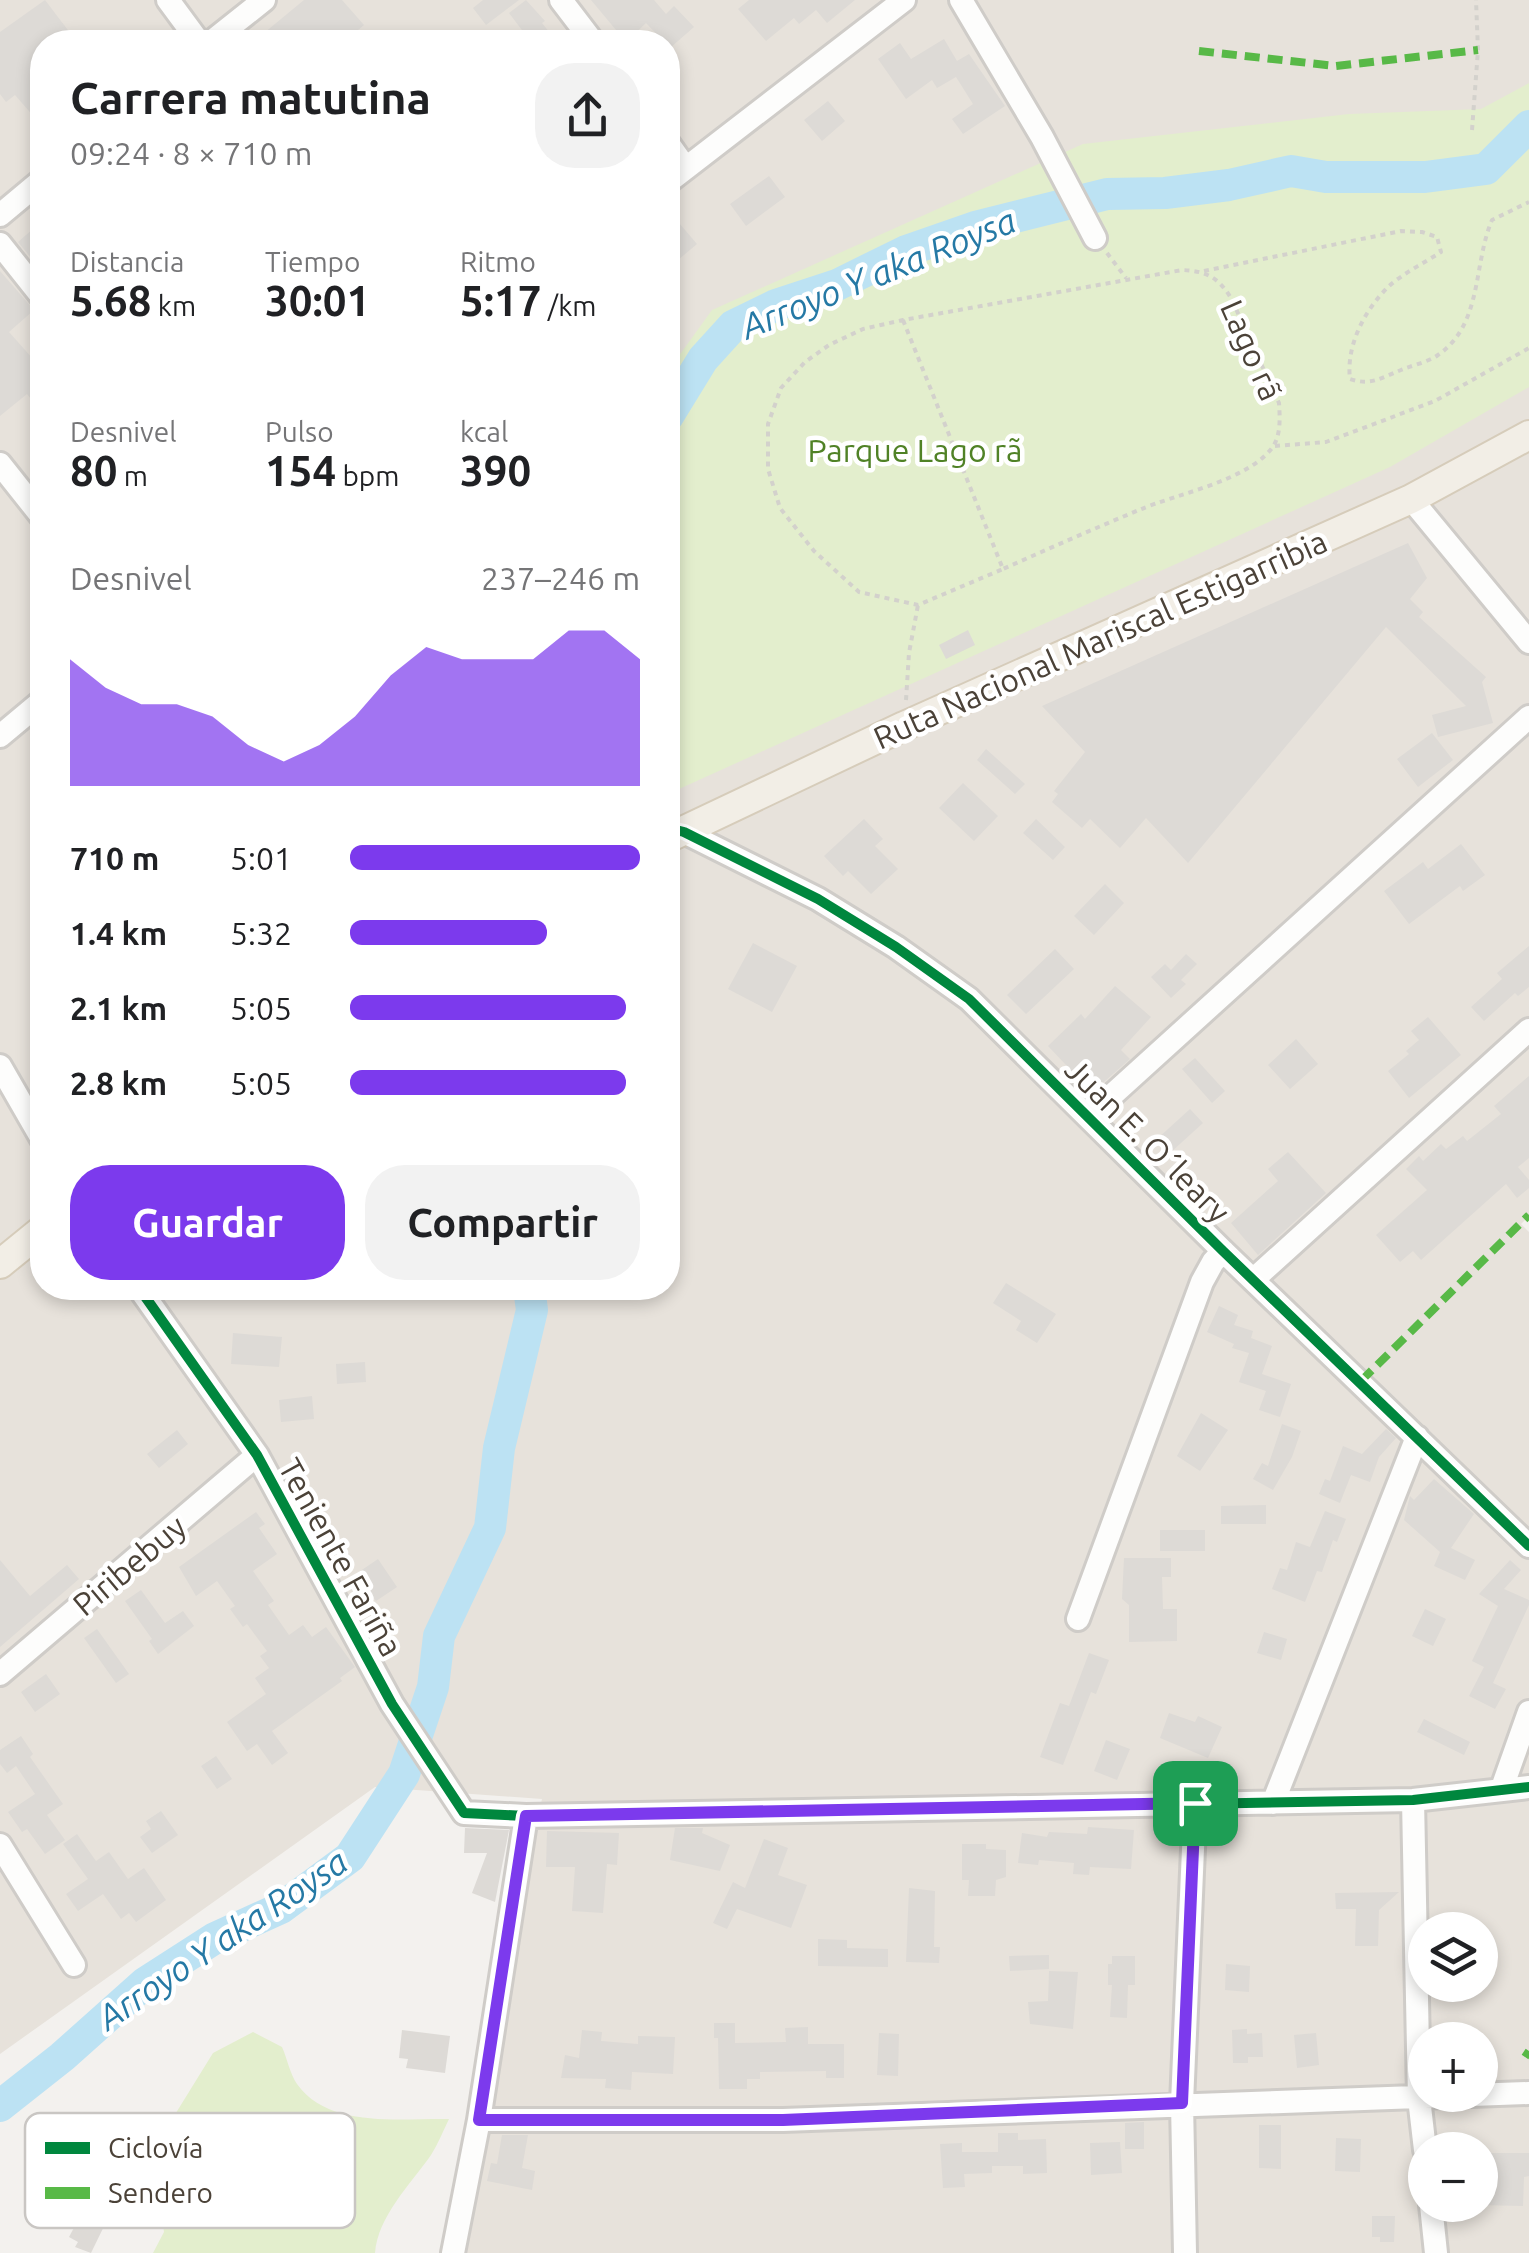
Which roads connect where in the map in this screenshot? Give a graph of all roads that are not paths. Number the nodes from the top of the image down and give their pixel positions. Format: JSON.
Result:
{"nodes":[{"id":1,"x":168,"y":0,"type":"edge"},
{"id":2,"x":264,"y":0,"type":"edge"},
{"id":3,"x":561,"y":0,"type":"edge"},
{"id":4,"x":904,"y":0,"type":"edge"},
{"id":5,"x":961,"y":0,"type":"edge"},
{"id":6,"x":191,"y":30,"type":"edge"},
{"id":7,"x":226,"y":30,"type":"edge"},
{"id":8,"x":583,"y":30,"type":"edge"},
{"id":9,"x":680,"y":172,"type":"edge"},
{"id":10,"x":30,"y":190,"type":"edge"},
{"id":11,"x":0,"y":215,"type":"edge"},
{"id":12,"x":1095,"y":238,"type":"road end"},
{"id":13,"x":0,"y":244,"type":"edge"},
{"id":14,"x":30,"y":281,"type":"edge"},
{"id":15,"x":1529,"y":434,"type":"edge"},
{"id":16,"x":0,"y":464,"type":"edge"},
{"id":17,"x":1411,"y":499,"type":"junction"},
{"id":18,"x":30,"y":502,"type":"edge"},
{"id":19,"x":1529,"y":642,"type":"edge"},
{"id":20,"x":30,"y":710,"type":"edge"},
{"id":21,"x":1529,"y":717,"type":"edge"},
{"id":22,"x":0,"y":736,"type":"edge"},
{"id":23,"x":680,"y":830,"type":"edge"},
{"id":24,"x":680,"y":836,"type":"edge"},
{"id":25,"x":1529,"y":1030,"type":"edge"},
{"id":26,"x":0,"y":1066,"type":"edge"},
{"id":27,"x":1089,"y":1116,"type":"junction"},
{"id":28,"x":30,"y":1118,"type":"edge"},
{"id":29,"x":30,"y":1240,"type":"edge"},
{"id":30,"x":1223,"y":1251,"type":"junction"},
{"id":31,"x":0,"y":1264,"type":"edge"},
{"id":32,"x":1254,"y":1279,"type":"junction"},
{"id":33,"x":147,"y":1300,"type":"edge"},
{"id":34,"x":1417,"y":1437,"type":"junction"},
{"id":35,"x":257,"y":1456,"type":"junction"},
{"id":36,"x":1529,"y":1546,"type":"edge"},
{"id":37,"x":1078,"y":1618,"type":"dead end"},
{"id":38,"x":0,"y":1674,"type":"edge"},
{"id":39,"x":1529,"y":1712,"type":"edge"},
{"id":40,"x":1529,"y":1786,"type":"edge"},
{"id":41,"x":1502,"y":1788,"type":"junction"},
{"id":42,"x":1414,"y":1800,"type":"junction"},
{"id":43,"x":1273,"y":1802,"type":"junction"},
{"id":44,"x":1195,"y":1803,"type":"junction"},
{"id":45,"x":526,"y":1816,"type":"junction"},
{"id":46,"x":0,"y":1845,"type":"edge"},
{"id":47,"x":74,"y":1966,"type":"dead end"},
{"id":48,"x":1418,"y":2022,"type":"edge"},
{"id":49,"x":1529,"y":2092,"type":"edge"},
{"id":50,"x":1498,"y":2094,"type":"edge"},
{"id":51,"x":1408,"y":2098,"type":"edge"},
{"id":52,"x":1182,"y":2103,"type":"junction"},
{"id":53,"x":479,"y":2120,"type":"junction"},
{"id":54,"x":1433,"y":2222,"type":"edge"},
{"id":55,"x":453,"y":2253,"type":"edge"},
{"id":56,"x":1186,"y":2253,"type":"edge"},
{"id":57,"x":1436,"y":2253,"type":"edge"}],
"edges":[{"from":1,"to":6,"type":"street"},
{"from":2,"to":7,"type":"street"},
{"from":3,"to":8,"type":"street"},
{"from":4,"to":9,"type":"street"},
{"from":5,"to":12,"type":"street"},
{"from":10,"to":11,"type":"street"},
{"from":13,"to":14,"type":"street"},
{"from":15,"to":17,"type":"main road","name":"Ruta Nacional Mariscal Estigarribia"},
{"from":16,"to":18,"type":"street"},
{"from":17,"to":19,"type":"street"},
{"from":17,"to":23,"type":"main road","name":"Ruta Nacional Mariscal Estigarribia"},
{"from":20,"to":22,"type":"street"},
{"from":21,"to":27,"type":"street"},
{"from":24,"to":27,"type":"street","name":"Juan E. O´leary"},
{"from":25,"to":32,"type":"street"},
{"from":26,"to":28,"type":"street"},
{"from":27,"to":30,"type":"street","name":"Juan E. O´leary"},
{"from":29,"to":31,"type":"main road"},
{"from":30,"to":32,"type":"street","name":"Juan E. O´leary"},
{"from":30,"to":37,"type":"street"},
{"from":32,"to":34,"type":"street","name":"Juan E. O´leary"},
{"from":33,"to":35,"type":"street","name":"Teniente Fariña"},
{"from":34,"to":36,"type":"street","name":"Juan E. O´leary"},
{"from":34,"to":43,"type":"street"},
{"from":35,"to":38,"type":"street","name":"Piribebuy"},
{"from":35,"to":45,"type":"street","name":"Teniente Fariña"},
{"from":39,"to":41,"type":"street"},
{"from":40,"to":41,"type":"street"},
{"from":41,"to":42,"type":"street"},
{"from":42,"to":43,"type":"street"},
{"from":42,"to":48,"type":"street"},
{"from":43,"to":44,"type":"street"},
{"from":44,"to":45,"type":"street"},
{"from":44,"to":52,"type":"street"},
{"from":45,"to":53,"type":"street"},
{"from":46,"to":47,"type":"street"},
{"from":49,"to":50,"type":"street"},
{"from":51,"to":52,"type":"street"},
{"from":52,"to":53,"type":"street"},
{"from":52,"to":56,"type":"street"},
{"from":53,"to":55,"type":"street"},
{"from":54,"to":57,"type":"street"}]}
